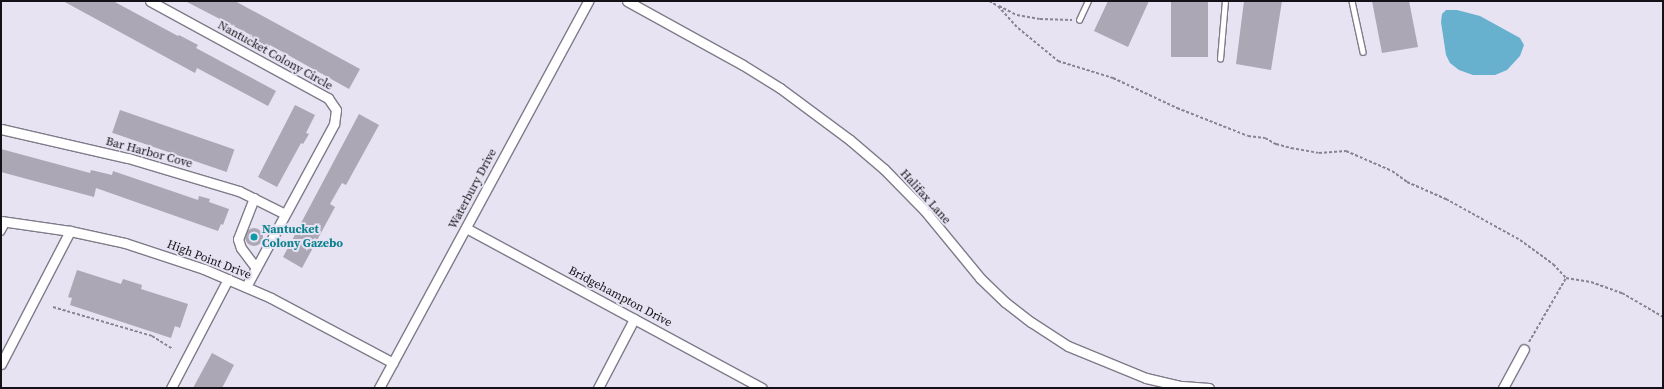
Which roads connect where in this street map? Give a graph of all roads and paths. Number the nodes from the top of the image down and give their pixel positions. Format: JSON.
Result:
{"nodes":[{"id":1,"x":150,"y":1,"type":"edge"},
{"id":2,"x":588,"y":1,"type":"edge"},
{"id":3,"x":627,"y":1,"type":"edge"},
{"id":4,"x":989,"y":1,"type":"edge"},
{"id":5,"x":1088,"y":1,"type":"edge"},
{"id":6,"x":1225,"y":1,"type":"edge"},
{"id":7,"x":1352,"y":1,"type":"edge"},
{"id":8,"x":998,"y":6,"type":"junction"},
{"id":9,"x":1079,"y":20,"type":"joint"},
{"id":10,"x":1363,"y":52,"type":"dead end"},
{"id":11,"x":1220,"y":59,"type":"dead end"},
{"id":12,"x":1,"y":129,"type":"edge"},
{"id":13,"x":254,"y":198,"type":"junction"},
{"id":14,"x":285,"y":214,"type":"junction"},
{"id":15,"x":4,"y":221,"type":"edge"},
{"id":16,"x":466,"y":228,"type":"junction"},
{"id":17,"x":70,"y":231,"type":"junction"},
{"id":18,"x":1,"y":232,"type":"edge"},
{"id":19,"x":256,"y":268,"type":"junction"},
{"id":20,"x":1566,"y":278,"type":"junction"},
{"id":21,"x":228,"y":279,"type":"junction"},
{"id":22,"x":246,"y":287,"type":"junction"},
{"id":23,"x":53,"y":307,"type":"dead end"},
{"id":24,"x":1663,"y":317,"type":"edge"},
{"id":25,"x":634,"y":319,"type":"junction"},
{"id":26,"x":173,"y":349,"type":"dead end"},
{"id":27,"x":1524,"y":350,"type":"joint"},
{"id":28,"x":393,"y":363,"type":"junction"},
{"id":29,"x":1,"y":364,"type":"edge"},
{"id":30,"x":171,"y":388,"type":"edge"},
{"id":31,"x":379,"y":388,"type":"edge"},
{"id":32,"x":598,"y":388,"type":"edge"},
{"id":33,"x":762,"y":388,"type":"edge"},
{"id":34,"x":1208,"y":388,"type":"edge"},
{"id":35,"x":1503,"y":388,"type":"edge"}],
"edges":[{"from":1,"to":14,"type":"street","name":"Nantucket Colony Circle"},
{"from":2,"to":16,"type":"street","name":"Waterbury Drive"},
{"from":3,"to":34,"type":"street","name":"Halifax Lane"},
{"from":4,"to":8,"type":"path"},
{"from":5,"to":9,"type":"lane"},
{"from":6,"to":11,"type":"lane"},
{"from":7,"to":10,"type":"lane"},
{"from":8,"to":9,"type":"path"},
{"from":8,"to":20,"type":"path"},
{"from":12,"to":13,"type":"street","name":"Bar Harbor Cove"},
{"from":13,"to":14,"type":"street","name":"Bar Harbor Cove"},
{"from":13,"to":19,"type":"street"},
{"from":14,"to":19,"type":"street","name":"Nantucket Colony Circle"},
{"from":15,"to":17,"type":"street","name":"High Point Drive"},
{"from":15,"to":18,"type":"lane"},
{"from":16,"to":25,"type":"street","name":"Bridgehampton Drive"},
{"from":16,"to":28,"type":"street","name":"Waterbury Drive"},
{"from":17,"to":21,"type":"street","name":"High Point Drive"},
{"from":17,"to":29,"type":"street"},
{"from":19,"to":22,"type":"street","name":"Nantucket Colony Circle"},
{"from":20,"to":24,"type":"path"},
{"from":20,"to":27,"type":"path"},
{"from":21,"to":22,"type":"street","name":"High Point Drive"},
{"from":21,"to":30,"type":"street"},
{"from":22,"to":28,"type":"street","name":"High Point Drive"},
{"from":23,"to":26,"type":"path"},
{"from":25,"to":32,"type":"street"},
{"from":25,"to":33,"type":"street","name":"Bridgehampton Drive"},
{"from":27,"to":35,"type":"street"},
{"from":28,"to":31,"type":"street","name":"Waterbury Drive"}]}
